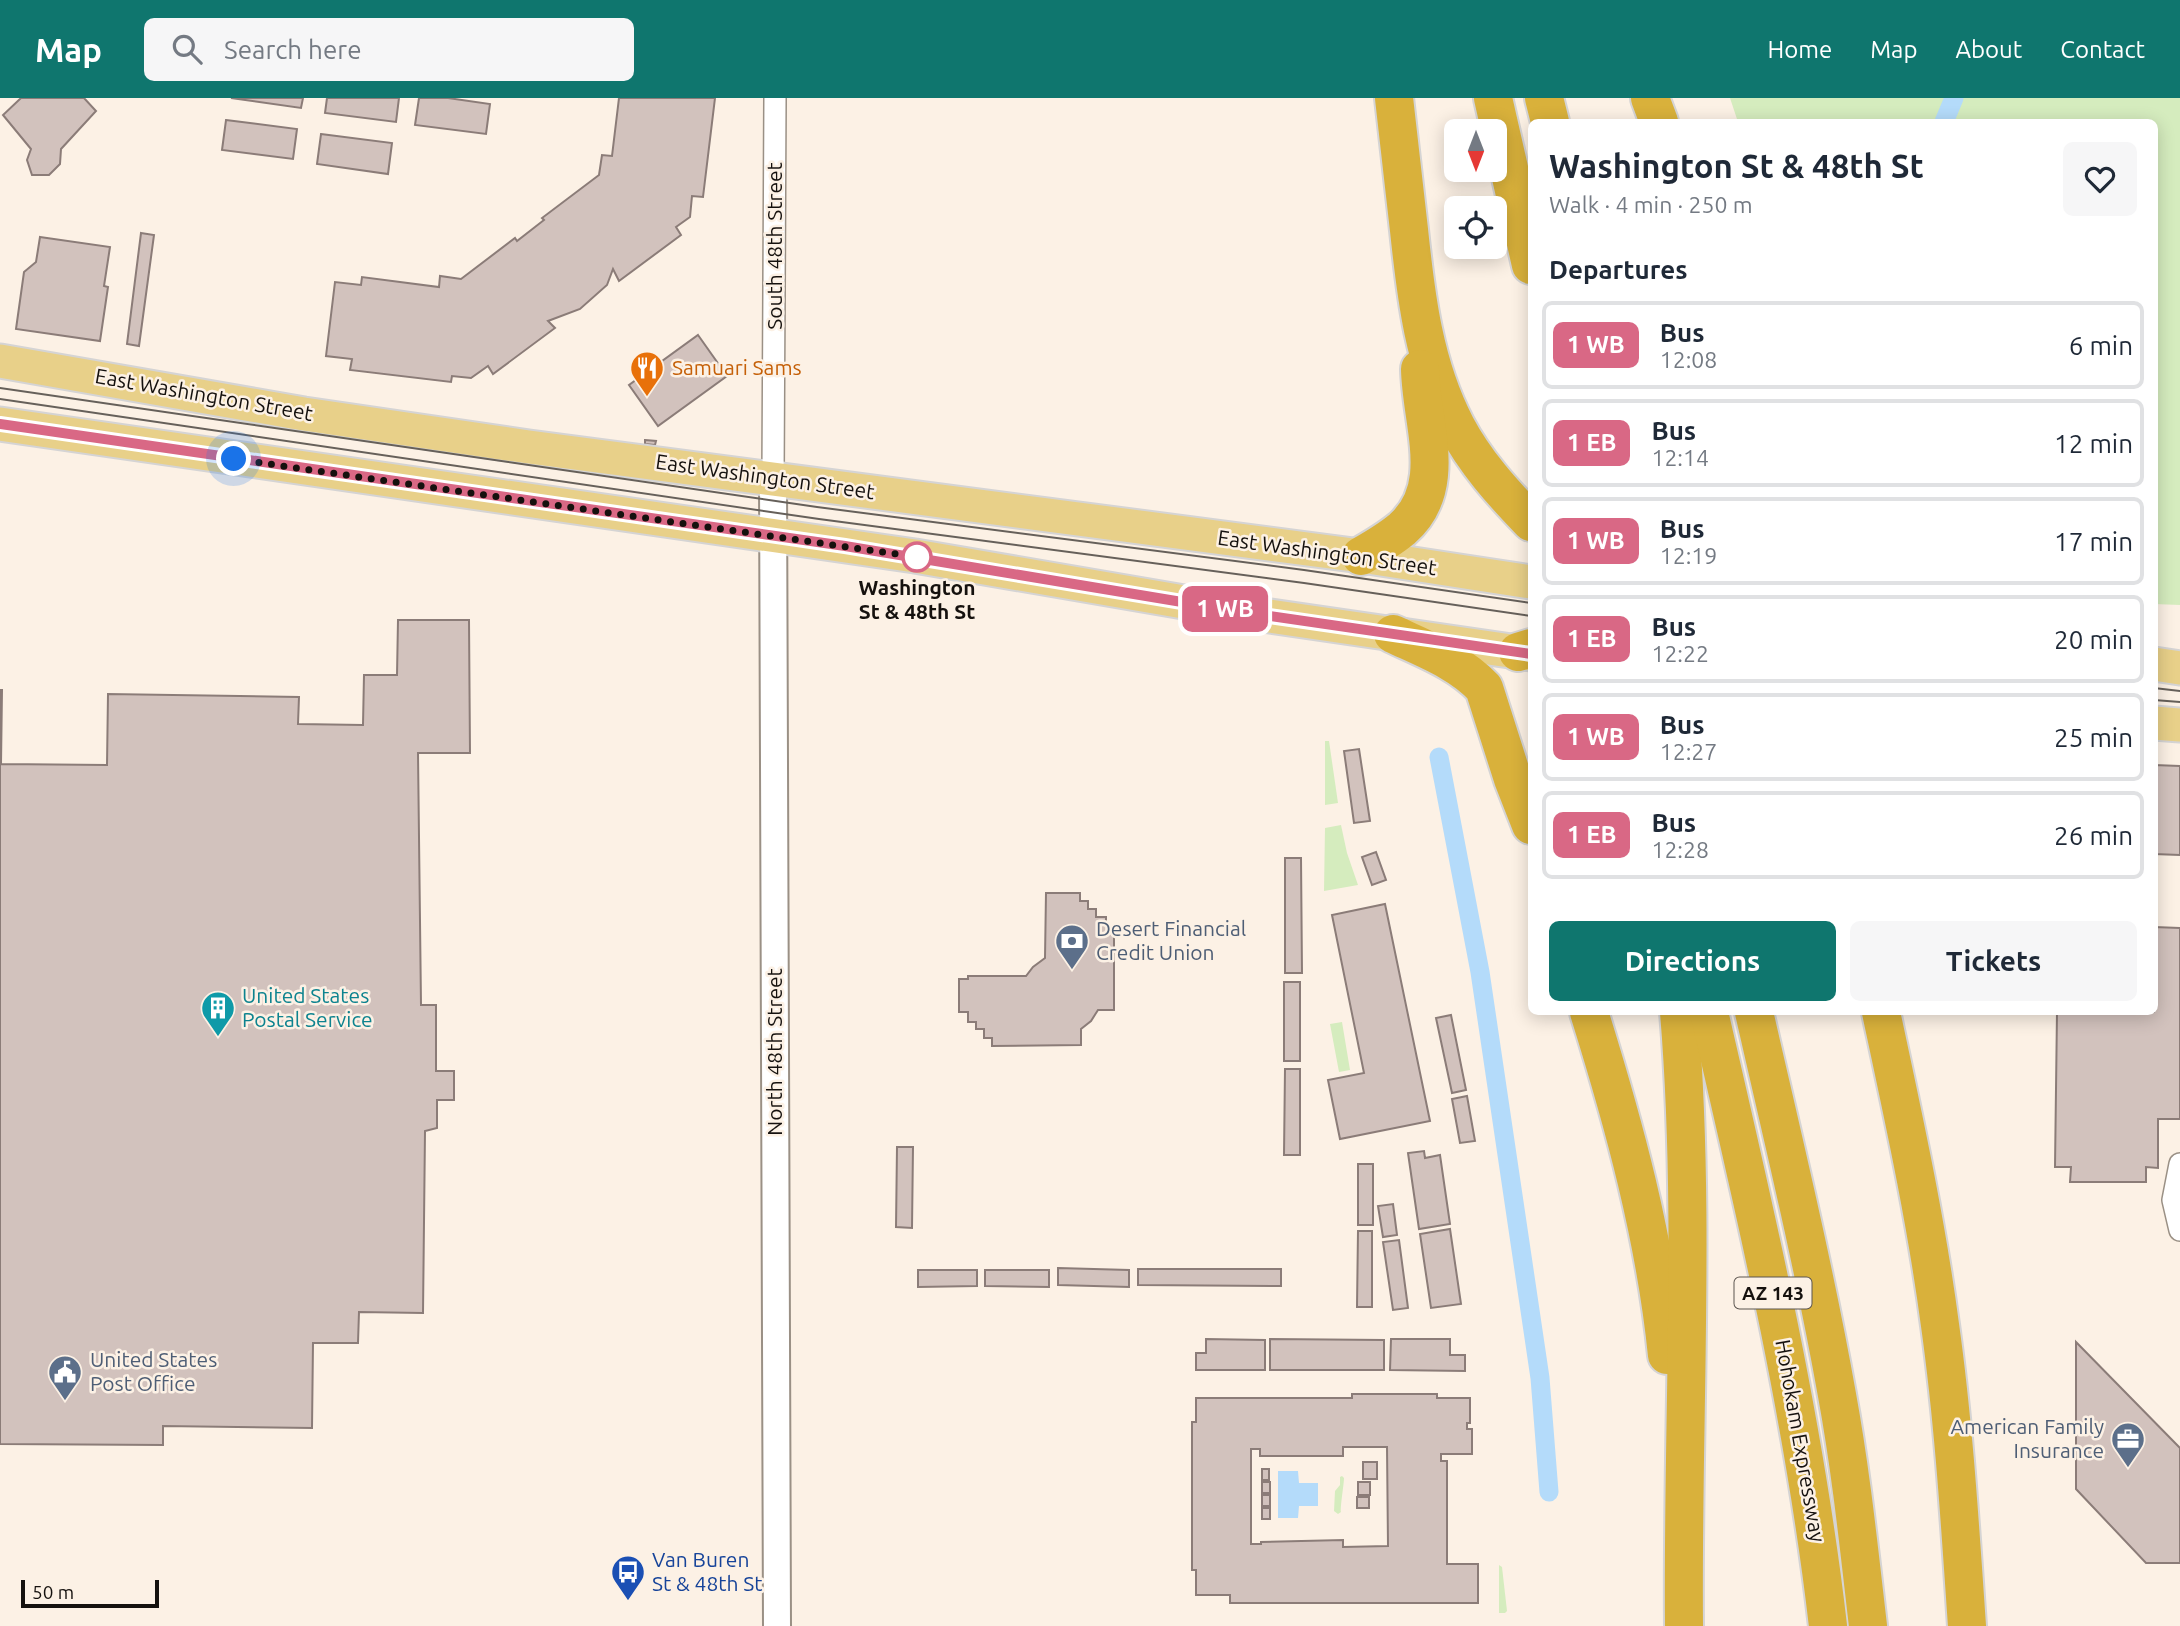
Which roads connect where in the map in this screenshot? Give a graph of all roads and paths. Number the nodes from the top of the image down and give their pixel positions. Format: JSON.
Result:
{"nodes":[{"id":1,"x":775,"y":98,"type":"edge"},
{"id":2,"x":1394,"y":98,"type":"edge"},
{"id":3,"x":1493,"y":98,"type":"edge"},
{"id":4,"x":1544,"y":98,"type":"edge"},
{"id":5,"x":1650,"y":98,"type":"edge"},
{"id":6,"x":1549,"y":119,"type":"edge"},
{"id":7,"x":1658,"y":119,"type":"edge"},
{"id":8,"x":1528,"y":252,"type":"edge"},
{"id":9,"x":1420,"y":318,"type":"junction"},
{"id":10,"x":0,"y":361,"type":"edge"},
{"id":11,"x":0,"y":424,"type":"edge"},
{"id":12,"x":773,"y":478,"type":"junction"},
{"id":13,"x":1528,"y":519,"type":"edge"},
{"id":14,"x":772,"y":535,"type":"junction"},
{"id":15,"x":1361,"y":556,"type":"junction"},
{"id":16,"x":1528,"y":582,"type":"edge"},
{"id":17,"x":1393,"y":634,"type":"junction"},
{"id":18,"x":1527,"y":651,"type":"edge"},
{"id":19,"x":2158,"y":665,"type":"edge"},
{"id":20,"x":2180,"y":668,"type":"edge"},
{"id":21,"x":2158,"y":723,"type":"edge"},
{"id":22,"x":2180,"y":725,"type":"edge"},
{"id":23,"x":1528,"y":817,"type":"edge"},
{"id":24,"x":1590,"y":1015,"type":"edge"},
{"id":25,"x":1679,"y":1015,"type":"edge"},
{"id":26,"x":1710,"y":1015,"type":"edge"},
{"id":27,"x":1755,"y":1015,"type":"edge"},
{"id":28,"x":1882,"y":1015,"type":"edge"},
{"id":29,"x":2180,"y":1164,"type":"edge"},
{"id":30,"x":2180,"y":1230,"type":"edge"},
{"id":31,"x":1684,"y":1573,"type":"junction"},
{"id":32,"x":1872,"y":1578,"type":"junction"},
{"id":33,"x":777,"y":1626,"type":"edge"},
{"id":34,"x":1684,"y":1626,"type":"edge"},
{"id":35,"x":1828,"y":1626,"type":"edge"},
{"id":36,"x":1868,"y":1626,"type":"edge"},
{"id":37,"x":1889,"y":1626,"type":"edge"},
{"id":38,"x":1967,"y":1626,"type":"edge"}],
"edges":[{"from":1,"to":12,"type":"street","name":"South 48th Street"},
{"from":2,"to":9,"type":"highway"},
{"from":3,"to":8,"type":"highway"},
{"from":4,"to":6,"type":"highway"},
{"from":5,"to":7,"type":"highway"},
{"from":9,"to":13,"type":"highway"},
{"from":9,"to":15,"type":"highway"},
{"from":10,"to":12,"type":"main road","name":"East Washington Street"},
{"from":11,"to":14,"type":"main road"},
{"from":12,"to":14,"type":"street","name":"North 48th Street"},
{"from":12,"to":15,"type":"main road","name":"East Washington Street"},
{"from":14,"to":17,"type":"main road"},
{"from":14,"to":33,"type":"street","name":"North 48th Street"},
{"from":15,"to":16,"type":"main road","name":"East Washington Street"},
{"from":17,"to":18,"type":"main road"},
{"from":17,"to":23,"type":"highway"},
{"from":19,"to":20,"type":"main road"},
{"from":21,"to":22,"type":"main road"},
{"from":24,"to":31,"type":"highway"},
{"from":25,"to":31,"type":"highway"},
{"from":26,"to":35,"type":"highway","name":"Hohokam Expressway","number":"AZ 143"},
{"from":27,"to":32,"type":"highway","name":"Hohokam Expressway","number":"AZ 143"},
{"from":28,"to":38,"type":"highway"},
{"from":29,"to":30,"type":"street"},
{"from":31,"to":34,"type":"highway"},
{"from":32,"to":36,"type":"highway"},
{"from":32,"to":37,"type":"highway"}]}
